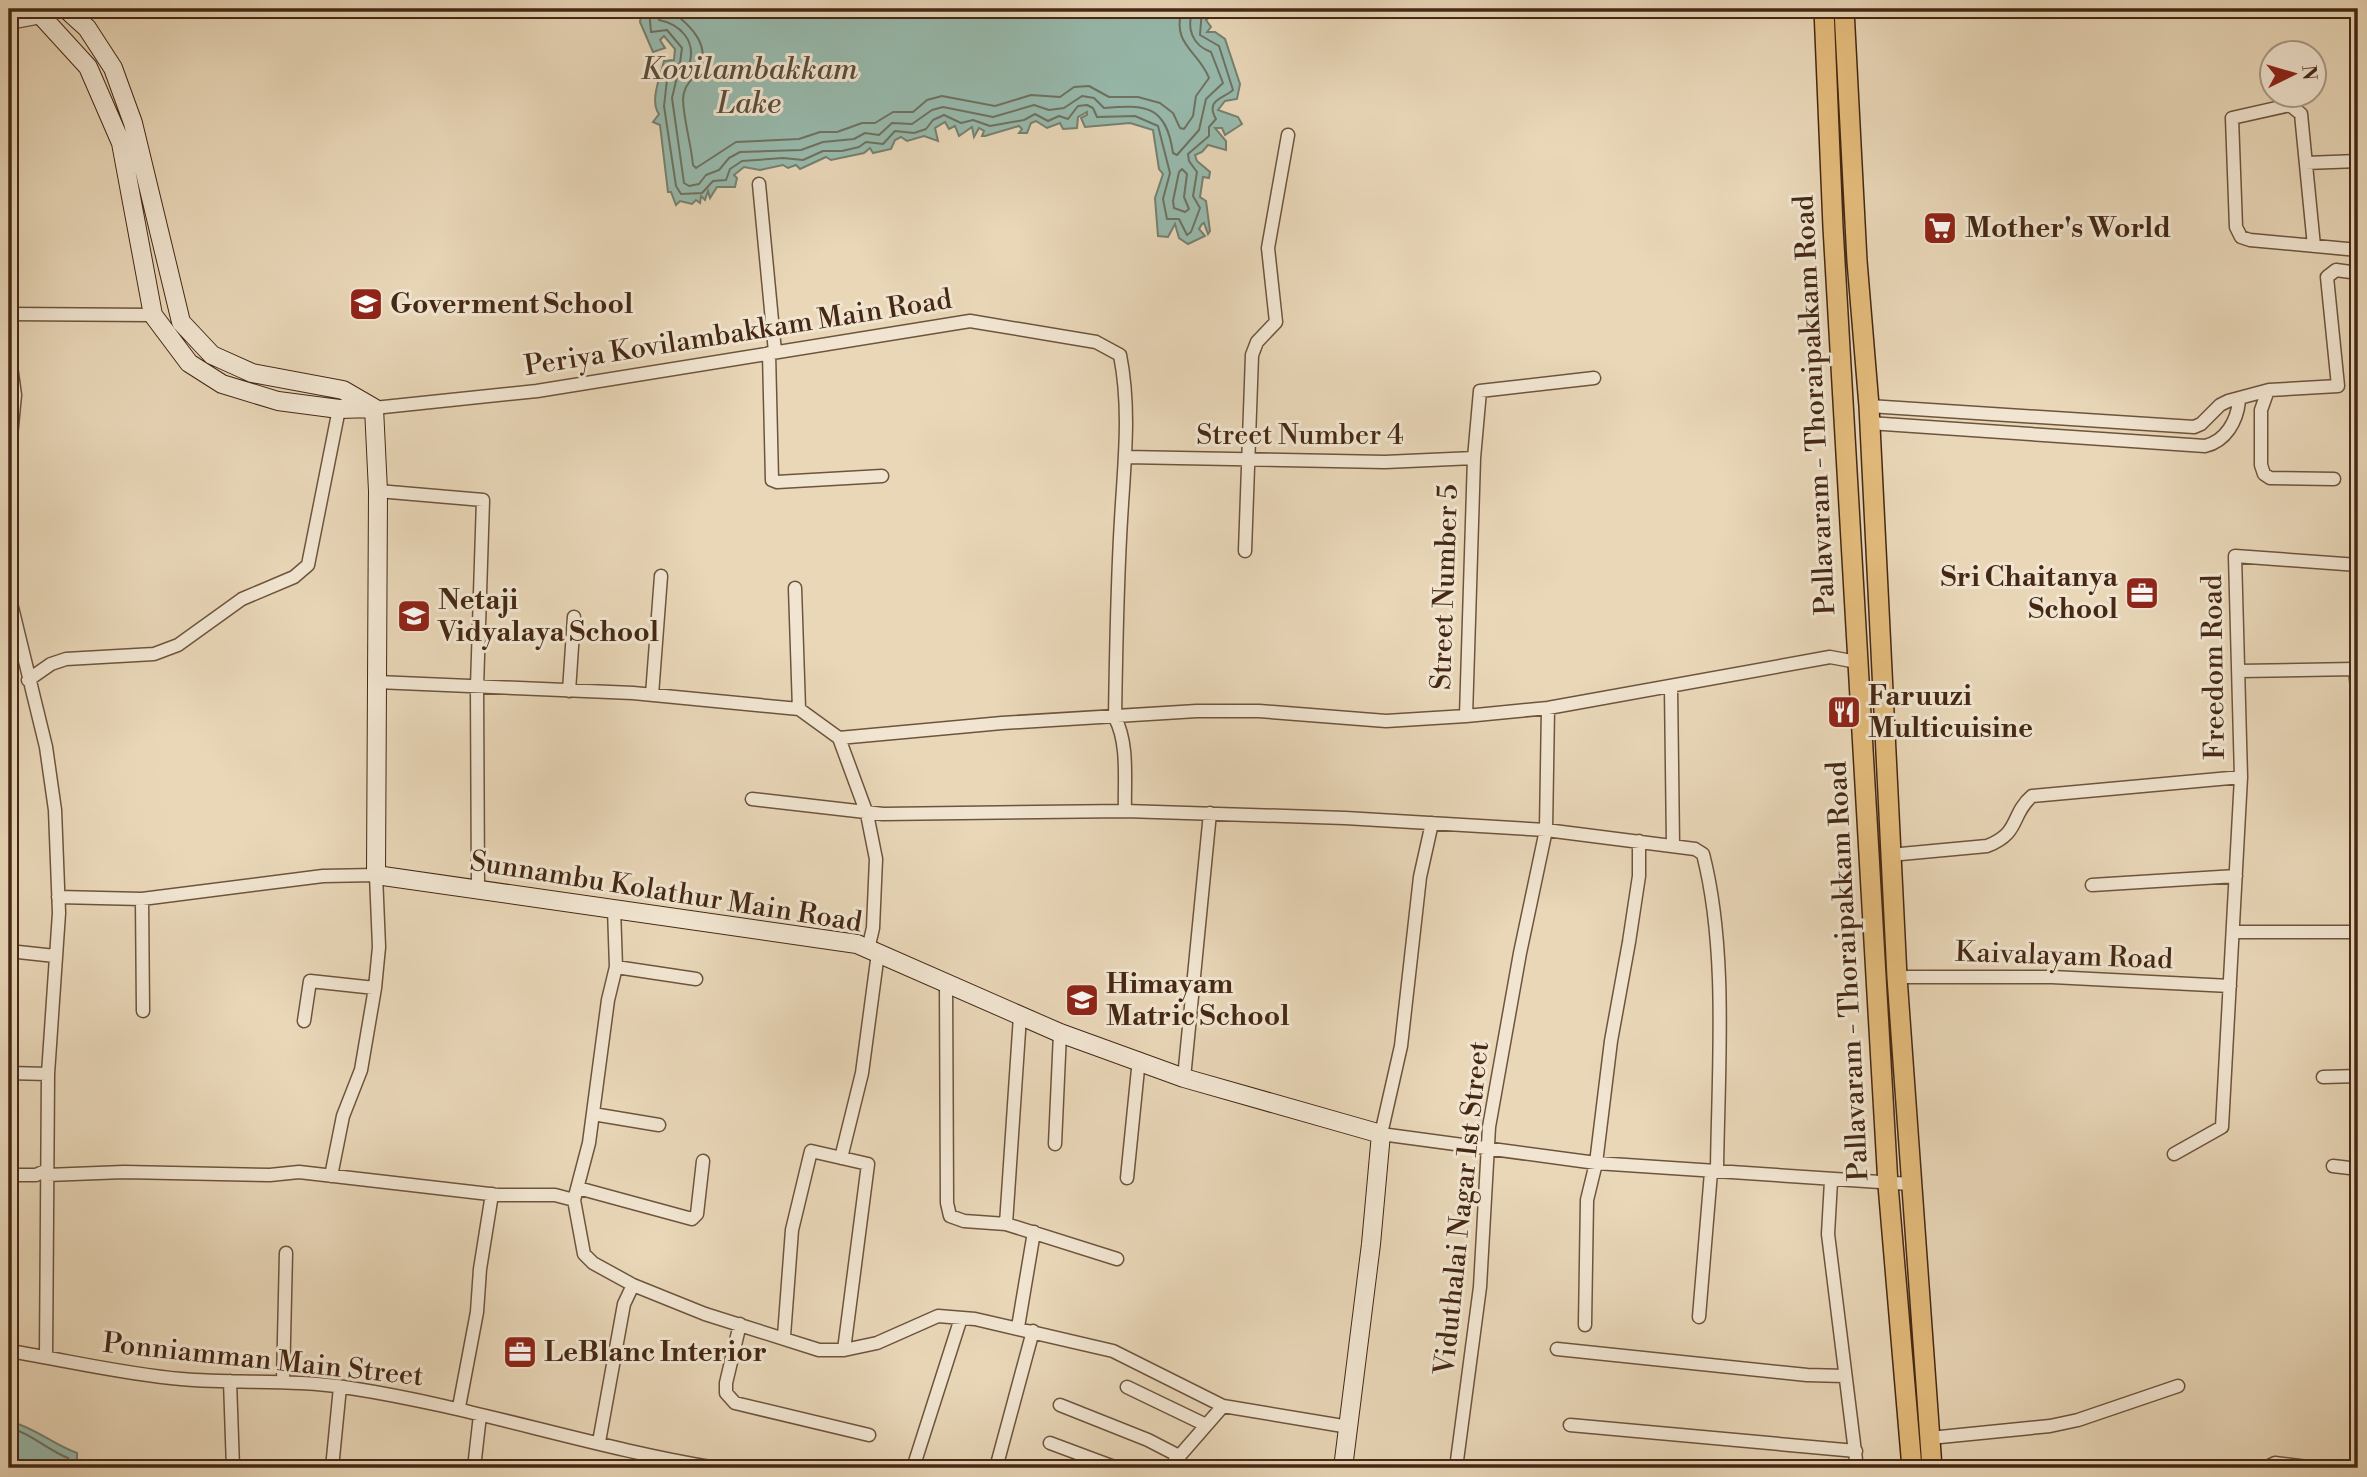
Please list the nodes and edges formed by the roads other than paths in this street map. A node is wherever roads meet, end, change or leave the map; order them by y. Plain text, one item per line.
1 (66, 9) edge
2 (1824, 9) edge
3 (1844, 9) edge
4 (42, 11) edge
5 (9, 23) edge
6 (1288, 135) dead end
7 (2358, 160) edge
8 (2306, 163) junction
9 (759, 184) dead end
10 (2314, 246) junction
11 (2358, 250) edge
12 (2358, 273) edge
13 (9, 314) edge
14 (153, 314) junction
15 (9, 352) edge
16 (772, 353) junction
17 (1594, 378) dead end
18 (2267, 393) junction
19 (2239, 401) junction
20 (374, 408) junction
21 (339, 409) junction
22 (1869, 414) junction
23 (9, 457) edge
24 (1126, 457) junction
25 (1474, 458) junction
26 (1246, 461) junction
27 (882, 476) dead end
28 (2334, 479) dead end
29 (378, 491) junction
30 (1245, 551) dead end
31 (2358, 565) edge
32 (661, 576) dead end
33 (795, 588) dead end
34 (9, 595) edge
35 (574, 617) dead end
36 (1857, 662) junction
37 (2239, 671) junction
38 (28, 680) junction
39 (377, 682) junction
40 (477, 687) junction
41 (1671, 687) junction
42 (569, 691) junction
43 (1859, 691) junction
44 (1881, 691) junction
45 (652, 695) junction
46 (2358, 698) edge
47 (1548, 708) junction
48 (799, 709) junction
49 (1466, 716) junction
50 (1115, 718) junction
51 (839, 738) junction
52 (2241, 777) junction
53 (752, 799) dead end
54 (1125, 811) junction
55 (1210, 813) junction
56 (867, 814) junction
57 (1432, 823) junction
58 (1546, 830) junction
59 (1639, 841) junction
60 (1673, 845) junction
61 (1890, 855) junction
62 (376, 875) junction
63 (2235, 876) junction
64 (2092, 885) dead end
65 (478, 890) junction
66 (58, 897) junction
67 (142, 899) junction
68 (614, 909) junction
69 (2234, 932) junction
70 (2358, 932) edge
71 (9, 951) edge
72 (873, 951) junction
73 (55, 956) junction
74 (616, 967) junction
75 (1897, 977) junction
76 (696, 979) dead end
77 (946, 983) junction
78 (2230, 986) junction
79 (376, 988) junction
80 (143, 1011) dead end
81 (1020, 1016) junction
82 (304, 1021) dead end
83 (1060, 1033) junction
84 (1139, 1059) junction
85 (9, 1073) edge
86 (48, 1074) junction
87 (2358, 1076) edge
88 (1184, 1077) junction
89 (2323, 1077) dead end
90 (593, 1114) junction
91 (659, 1125) dead end
92 (1381, 1134) junction
93 (1055, 1144) dead end
94 (1488, 1146) junction
95 (2174, 1154) dead end
96 (841, 1158) junction
97 (703, 1161) dead end
98 (1596, 1163) junction
99 (2333, 1166) dead end
100 (2358, 1168) edge
101 (1714, 1171) junction
102 (47, 1172) junction
103 (9, 1175) edge
104 (331, 1176) junction
105 (1127, 1178) dead end
106 (1831, 1181) junction
107 (1910, 1184) junction
108 (1888, 1185) junction
109 (492, 1194) junction
110 (576, 1194) junction
111 (1006, 1224) junction
112 (1034, 1233) junction
113 (286, 1253) dead end
114 (1117, 1259) dead end
115 (633, 1284) junction
116 (1699, 1317) dead end
117 (961, 1318) junction
118 (740, 1324) junction
119 (1585, 1325) dead end
120 (1018, 1328) junction
121 (1033, 1331) junction
122 (784, 1336) junction
123 (1557, 1349) dead end
124 (844, 1350) junction
125 (9, 1351) edge
126 (46, 1357) junction
127 (1846, 1376) junction
128 (230, 1381) junction
129 (283, 1382) junction
130 (2178, 1385) dead end
131 (340, 1387) junction
132 (1126, 1387) dead end
133 (1060, 1405) dead end
134 (1223, 1406) junction
135 (459, 1407) junction
136 (480, 1415) junction
137 (1206, 1425) junction
138 (1570, 1425) dead end
139 (1349, 1427) junction
140 (869, 1435) dead end
141 (1930, 1438) junction
142 (599, 1442) junction
143 (1050, 1443) dead end
144 (1856, 1451) junction
145 (1179, 1456) junction
146 (233, 1468) edge
147 (332, 1468) edge
148 (474, 1468) edge
149 (712, 1468) edge
150 (913, 1468) edge
151 (996, 1468) edge
152 (1118, 1468) edge
153 (1169, 1468) edge
154 (1343, 1468) edge
155 (1455, 1468) edge
156 (1857, 1468) edge
157 (1912, 1468) edge
158 (1932, 1468) edge
159 (2265, 1468) edge
160 (2316, 1468) edge

1 - 20 street
2 - 36 main road, Pallavaram - Thoraipakkam Road
3 - 22 main road, Pallavaram - Thoraipakkam Road
4 - 5 street
4 - 14 street
6 - 26 street
7 - 8 street
8 - 10 street
8 - 10 street
9 - 16 street
10 - 11 street
12 - 18 street
13 - 14 street
14 - 21 street
15 - 23 street
16 - 20 street, Periya Kovilambakkam Main Road
16 - 24 street, Periya Kovilambakkam Main Road
16 - 27 street
17 - 25 street, Street Number 5
18 - 19 street
18 - 28 street
19 - 22 street
19 - 22 street
20 - 21 street
20 - 29 street
21 - 38 street
22 - 44 main road, Pallavaram - Thoraipakkam Road
24 - 26 street, Street Number 4
24 - 50 street, Periya Kovilambakkam Main Road
25 - 26 street, Street Number 4
25 - 49 street, Street Number 5
26 - 30 street
29 - 39 street
29 - 40 street
31 - 37 street, Freedom Road
32 - 45 street
33 - 48 street
34 - 38 street
35 - 42 street
36 - 41 street
36 - 43 main road, Pallavaram - Thoraipakkam Road
37 - 46 street
37 - 52 street, Freedom Road
38 - 66 street
39 - 40 street
39 - 62 street
40 - 42 street
40 - 65 street
41 - 47 street
41 - 60 street
42 - 45 street
43 - 44 main road
43 - 108 main road, Pallavaram - Thoraipakkam Road
44 - 61 main road, Pallavaram - Thoraipakkam Road
45 - 48 street
47 - 49 street
47 - 58 street, Viduthalai Nagar 1st Street
48 - 51 street
49 - 50 street
50 - 51 street
50 - 54 street, Periya Kovilambakkam Main Road
51 - 56 street
52 - 61 street
52 - 63 street, Freedom Road
53 - 56 street
54 - 55 street
54 - 56 street
55 - 57 street
55 - 88 street
56 - 72 street
57 - 58 street
57 - 92 street
58 - 59 street
58 - 94 street, Viduthalai Nagar 1st Street
59 - 60 street
59 - 98 street
60 - 101 street
61 - 75 main road, Pallavaram - Thoraipakkam Road
62 - 65 street, Sunnambu Kolathur Main Road
62 - 67 street
62 - 79 street
63 - 64 street
63 - 69 street, Freedom Road
65 - 68 street, Sunnambu Kolathur Main Road
66 - 67 street
66 - 73 street
67 - 80 street
68 - 72 street, Sunnambu Kolathur Main Road
68 - 74 street
69 - 70 street
69 - 78 street, Freedom Road
71 - 73 street
72 - 77 street, Sunnambu Kolathur Main Road
72 - 96 street
73 - 86 street
74 - 76 street
74 - 90 street
75 - 78 street, Kaivalayam Road
75 - 107 main road, Pallavaram - Thoraipakkam Road
77 - 81 street, Sunnambu Kolathur Main Road
77 - 111 street
78 - 95 street, Freedom Road
79 - 82 street
79 - 104 street
81 - 83 street, Sunnambu Kolathur Main Road
81 - 111 street
83 - 84 street, Sunnambu Kolathur Main Road
83 - 93 street
84 - 88 street, Sunnambu Kolathur Main Road
84 - 105 street
85 - 86 street
86 - 102 street
87 - 89 street
88 - 92 street, Sunnambu Kolathur Main Road
90 - 91 street
90 - 110 street
92 - 94 street
92 - 139 street
94 - 98 street
94 - 155 street, Viduthalai Nagar 1st Street
96 - 122 street
96 - 124 street
97 - 110 street
98 - 101 street
98 - 119 street
99 - 100 street
101 - 106 street
101 - 116 street
102 - 103 street
102 - 104 street
102 - 126 street
104 - 109 street
106 - 108 street
106 - 127 street
107 - 108 street
107 - 141 main road, Pallavaram - Thoraipakkam Road
108 - 157 main road, Pallavaram - Thoraipakkam Road
109 - 110 street
109 - 135 street
110 - 115 street
111 - 112 street
112 - 114 street
112 - 120 street
113 - 129 street
115 - 118 street
115 - 142 street
117 - 120 street
117 - 124 street
117 - 150 street
118 - 122 street
118 - 140 street
120 - 121 street
121 - 134 street
121 - 151 street
122 - 124 street
123 - 127 street
125 - 126 street, Ponniamman Main Street
126 - 128 street, Ponniamman Main Street
127 - 144 street
128 - 129 street, Ponniamman Main Street
128 - 146 street
129 - 131 street, Ponniamman Main Street
130 - 141 street
131 - 135 street, Ponniamman Main Street
131 - 147 street
132 - 137 street
133 - 145 street
134 - 137 street
134 - 139 street
135 - 136 street, Ponniamman Main Street
136 - 142 street, Ponniamman Main Street
136 - 148 street
137 - 145 street
138 - 144 street
139 - 154 street
141 - 158 main road, Pallavaram - Thoraipakkam Road
142 - 149 street, Ponniamman Main Street
143 - 152 street
144 - 156 street
145 - 153 street
159 - 160 street

